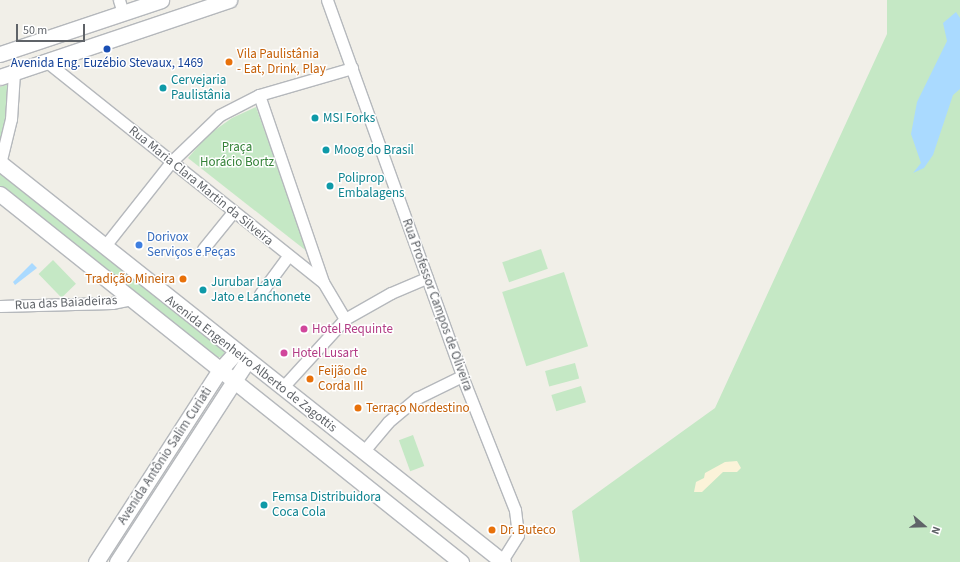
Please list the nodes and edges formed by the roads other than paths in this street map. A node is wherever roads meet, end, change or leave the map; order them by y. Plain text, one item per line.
1 (162, 0) edge
2 (229, 0) edge
3 (327, 0) edge
4 (121, 7) edge
5 (114, 39) junction
6 (0, 54) edge
7 (46, 62) junction
8 (352, 68) junction
9 (7, 75) edge
10 (259, 95) junction
11 (172, 161) junction
12 (0, 164) edge
13 (0, 194) edge
14 (232, 212) junction
15 (104, 247) junction
16 (203, 249) dead end
17 (288, 256) junction
18 (427, 278) junction
19 (323, 282) junction
20 (260, 294) dead end
21 (132, 299) junction
22 (0, 306) edge
23 (345, 319) junction
24 (241, 357) junction
25 (220, 371) junction
26 (462, 376) junction
27 (233, 382) junction
28 (282, 388) junction
29 (198, 404) junction
30 (211, 416) junction
31 (363, 452) junction
32 (122, 522) junction
33 (138, 530) junction
34 (96, 562) edge
35 (117, 562) edge
36 (461, 562) edge
37 (502, 562) edge

1 - 4 main road
2 - 5 main road
3 - 8 street, Rua Professor Campos de Oliveira
4 - 5 main road
4 - 6 main road
5 - 7 main road
7 - 9 main road
7 - 11 street, Rua Maria Clara Martin da Silveira
8 - 10 street
8 - 18 street, Rua Professor Campos de Oliveira
9 - 12 street
10 - 11 street
10 - 19 street
11 - 14 street, Rua Maria Clara Martin da Silveira
11 - 15 street
12 - 15 main road, Avenida Engenheiro Alberto de Zagottis
13 - 21 main road, Avenida Engenheiro Alberto de Zagottis
14 - 16 street
14 - 17 street, Rua Maria Clara Martin da Silveira
15 - 24 main road, Avenida Engenheiro Alberto de Zagottis
17 - 19 street, Rua Maria Clara Martin da Silveira
17 - 20 street
18 - 23 street
18 - 26 street, Rua Professor Campos de Oliveira
19 - 23 street, Rua Maria Clara Martin da Silveira
21 - 22 street, Rua das Baiadeiras
21 - 25 main road, Avenida Engenheiro Alberto de Zagottis
23 - 28 street
24 - 25 main road, Avenida Antônio Salim Curiati
24 - 27 main road, Avenida Antônio Salim Curiati
24 - 28 main road, Avenida Engenheiro Alberto de Zagottis
25 - 27 main road, Avenida Engenheiro Alberto de Zagottis
25 - 29 main road, Avenida Antônio Salim Curiati
26 - 31 street
26 - 37 street, Rua Professor Campos de Oliveira
27 - 30 main road, Avenida Antônio Salim Curiati
27 - 36 main road, Avenida Engenheiro Alberto de Zagottis
28 - 31 main road, Avenida Engenheiro Alberto de Zagottis
29 - 30 main road
29 - 32 main road, Avenida Antônio Salim Curiati
30 - 33 main road, Avenida Antônio Salim Curiati
31 - 37 main road, Avenida Engenheiro Alberto de Zagottis
32 - 33 main road
32 - 34 main road, Avenida Antônio Salim Curiati
33 - 35 main road, Avenida Antônio Salim Curiati

